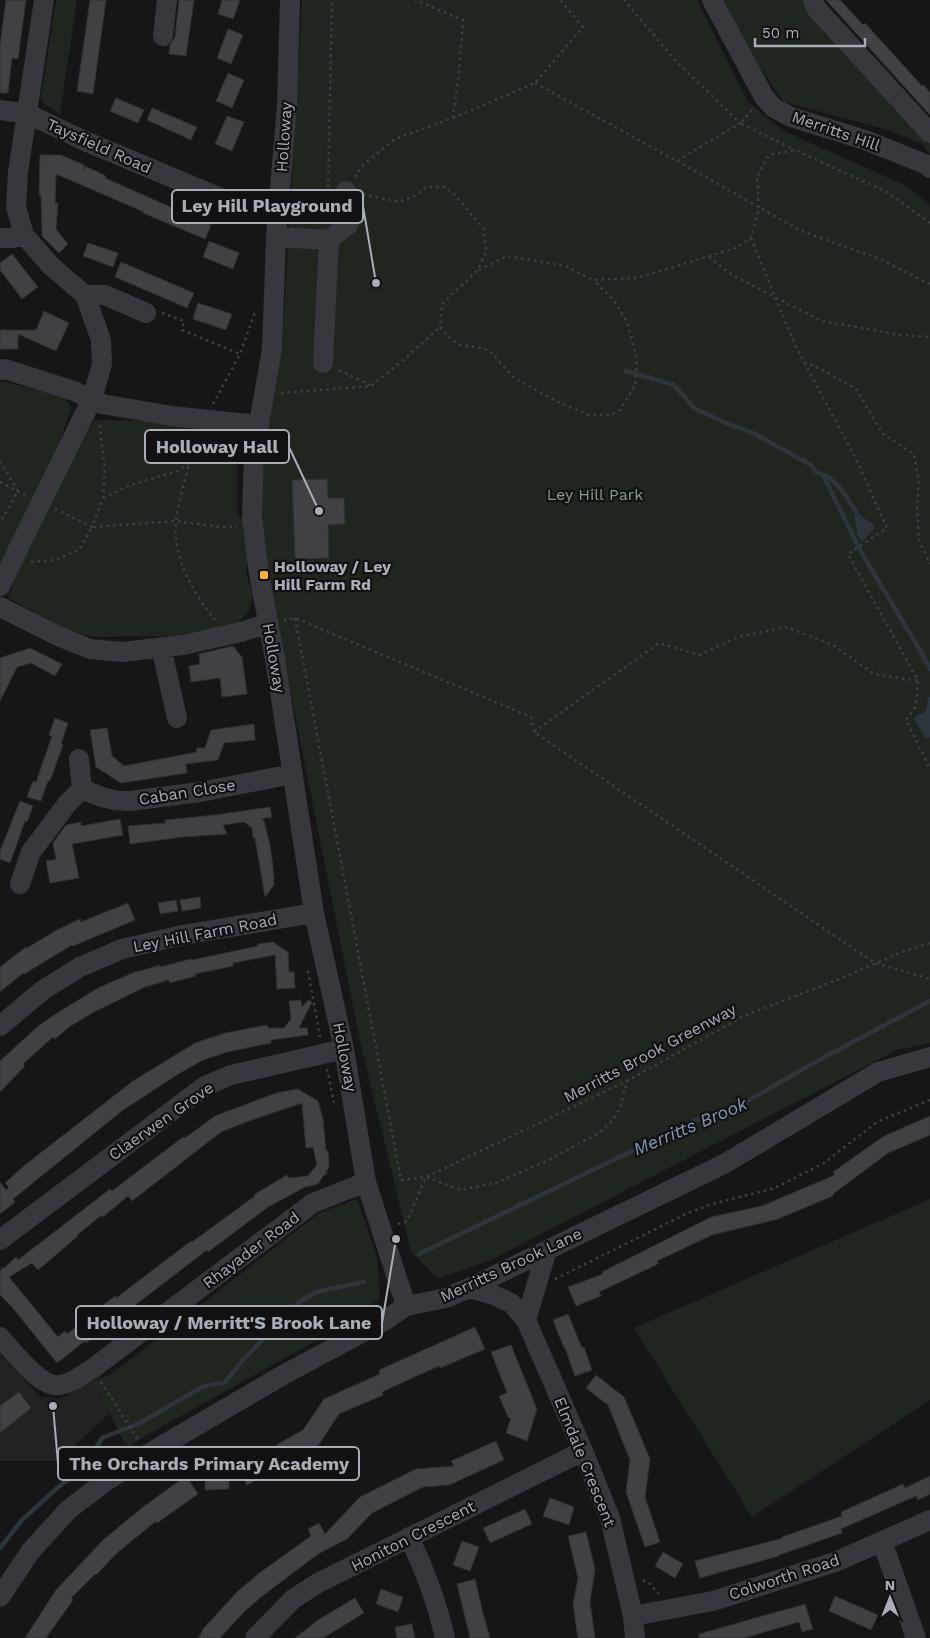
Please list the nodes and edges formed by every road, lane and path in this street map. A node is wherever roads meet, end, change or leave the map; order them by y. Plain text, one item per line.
1 (44, 0) edge
2 (167, 0) edge
3 (290, 0) edge
4 (332, 0) edge
5 (415, 0) edge
6 (560, 0) edge
7 (624, 0) edge
8 (712, 0) edge
9 (813, 0) edge
10 (163, 36) dead end
11 (535, 83) junction
12 (0, 110) edge
13 (752, 110) dead end
14 (28, 114) junction
15 (453, 118) junction
16 (740, 123) junction
17 (930, 133) edge
18 (796, 150) junction
19 (677, 161) junction
20 (930, 168) edge
21 (346, 191) junction
22 (759, 208) junction
23 (279, 212) junction
24 (930, 223) edge
25 (24, 235) junction
26 (276, 237) junction
27 (0, 238) edge
28 (752, 238) junction
29 (330, 240) junction
30 (709, 257) junction
31 (477, 271) junction
32 (593, 280) junction
33 (930, 284) edge
34 (85, 295) junction
35 (775, 297) junction
36 (256, 303) dead end
37 (146, 313) joint
38 (440, 326) junction
39 (930, 337) edge
40 (240, 354) junction
41 (804, 362) junction
42 (324, 363) joint
43 (0, 370) edge
44 (371, 386) junction
45 (264, 395) junction
46 (97, 401) junction
47 (208, 420) junction
48 (259, 425) junction
49 (0, 461) edge
50 (189, 463) junction
51 (0, 482) edge
52 (18, 491) junction
53 (103, 498) junction
54 (66, 514) dead end
55 (176, 520) junction
56 (0, 523) edge
57 (252, 524) junction
58 (92, 527) junction
59 (10, 564) junction
60 (930, 564) edge
61 (0, 586) edge
62 (0, 608) edge
63 (294, 618) junction
64 (268, 622) junction
65 (227, 635) junction
66 (161, 647) junction
67 (918, 681) junction
68 (176, 718) dead end
69 (534, 732) junction
70 (79, 759) dead end
71 (930, 769) edge
72 (293, 774) junction
73 (82, 789) junction
74 (20, 884) dead end
75 (314, 913) junction
76 (930, 943) edge
77 (876, 962) junction
78 (930, 979) edge
79 (0, 1026) edge
80 (344, 1049) junction
81 (930, 1056) edge
82 (627, 1081) junction
83 (930, 1100) edge
84 (426, 1177) junction
85 (366, 1182) junction
86 (383, 1230) junction
87 (0, 1240) edge
88 (547, 1250) junction
89 (469, 1288) junction
90 (534, 1292) junction
91 (406, 1306) junction
92 (526, 1320) junction
93 (0, 1337) edge
94 (92, 1369) junction
95 (137, 1439) dead end
96 (583, 1451) junction
97 (930, 1520) edge
98 (409, 1537) junction
99 (882, 1541) junction
100 (621, 1569) junction
101 (0, 1597) edge
102 (673, 1609) junction
103 (633, 1616) junction
104 (255, 1638) edge
105 (445, 1638) edge
106 (635, 1638) edge
107 (916, 1638) edge

1 - 14 street, Taysfield Road
2 - 10 street
3 - 23 street, Holloway
4 - 21 path
5 - 15 path
6 - 11 path
7 - 16 path
8 - 20 street, Merritts Hill
9 - 17 street
11 - 15 path
11 - 19 path
12 - 14 street
13 - 16 path
14 - 23 street, Taysfield Road
14 - 25 street
15 - 21 path
16 - 18 path
16 - 19 path
18 - 22 path
18 - 24 path
19 - 22 path
21 - 29 street
21 - 31 path
22 - 28 path
22 - 33 path
23 - 26 street, Holloway
25 - 27 street
25 - 34 street
26 - 29 street
26 - 45 street, Holloway
28 - 30 path
28 - 35 path
29 - 42 street
30 - 32 path
30 - 35 path
31 - 32 path
31 - 38 path
32 - 38 path
34 - 37 street
34 - 46 street
35 - 39 path
35 - 41 path
36 - 40 path
37 - 40 path
38 - 44 path
40 - 47 path
41 - 60 path
41 - 67 path
42 - 44 path
43 - 46 street
44 - 45 path
45 - 48 street, Holloway
46 - 47 street
46 - 53 path
46 - 59 street
47 - 48 street
47 - 50 path
48 - 57 street, Holloway
49 - 52 path
50 - 53 path
50 - 55 path
51 - 52 path
52 - 56 path
53 - 58 path
54 - 58 path
55 - 57 path
55 - 58 path
55 - 65 path
57 - 64 street, Holloway
58 - 59 path
59 - 61 street
62 - 66 street
63 - 64 path
63 - 69 path
63 - 84 path
64 - 65 street
64 - 72 street, Holloway
65 - 66 street
66 - 68 street
67 - 69 path
67 - 71 path
69 - 77 path
70 - 73 street
72 - 73 street, Caban Close
72 - 75 street, Holloway
73 - 74 street
75 - 79 street, Ley Hill Farm Road
75 - 80 street, Holloway
76 - 77 path, Merritts Brook Greenway
77 - 78 path
77 - 82 path, Merritts Brook Greenway
80 - 85 street, Holloway
80 - 87 street, Claerwen Grove
81 - 88 street, Merritts Brook Lane
82 - 84 path, Merritts Brook Greenway
82 - 84 path
83 - 90 path
84 - 86 path
85 - 86 street, Holloway
85 - 94 street, Rhayader Road
86 - 91 street, Holloway
88 - 89 street, Merritts Brook Lane
88 - 90 street
89 - 91 street, Merritts Brook Lane
89 - 92 street, Elmdale Crescent
90 - 92 street
91 - 101 street, Merritts Brook Lane
92 - 96 street, Elmdale Crescent
93 - 94 street, Rhayader Road
94 - 95 path
96 - 98 street, Honiton Crescent
96 - 100 street, Elmdale Crescent
97 - 99 street, Colworth Road
98 - 104 street, Honiton Crescent
98 - 105 street
99 - 102 street, Colworth Road
99 - 107 street
100 - 102 path
100 - 103 street, Elmdale Crescent
102 - 103 street, Colworth Road
103 - 106 street, Elmdale Crescent

